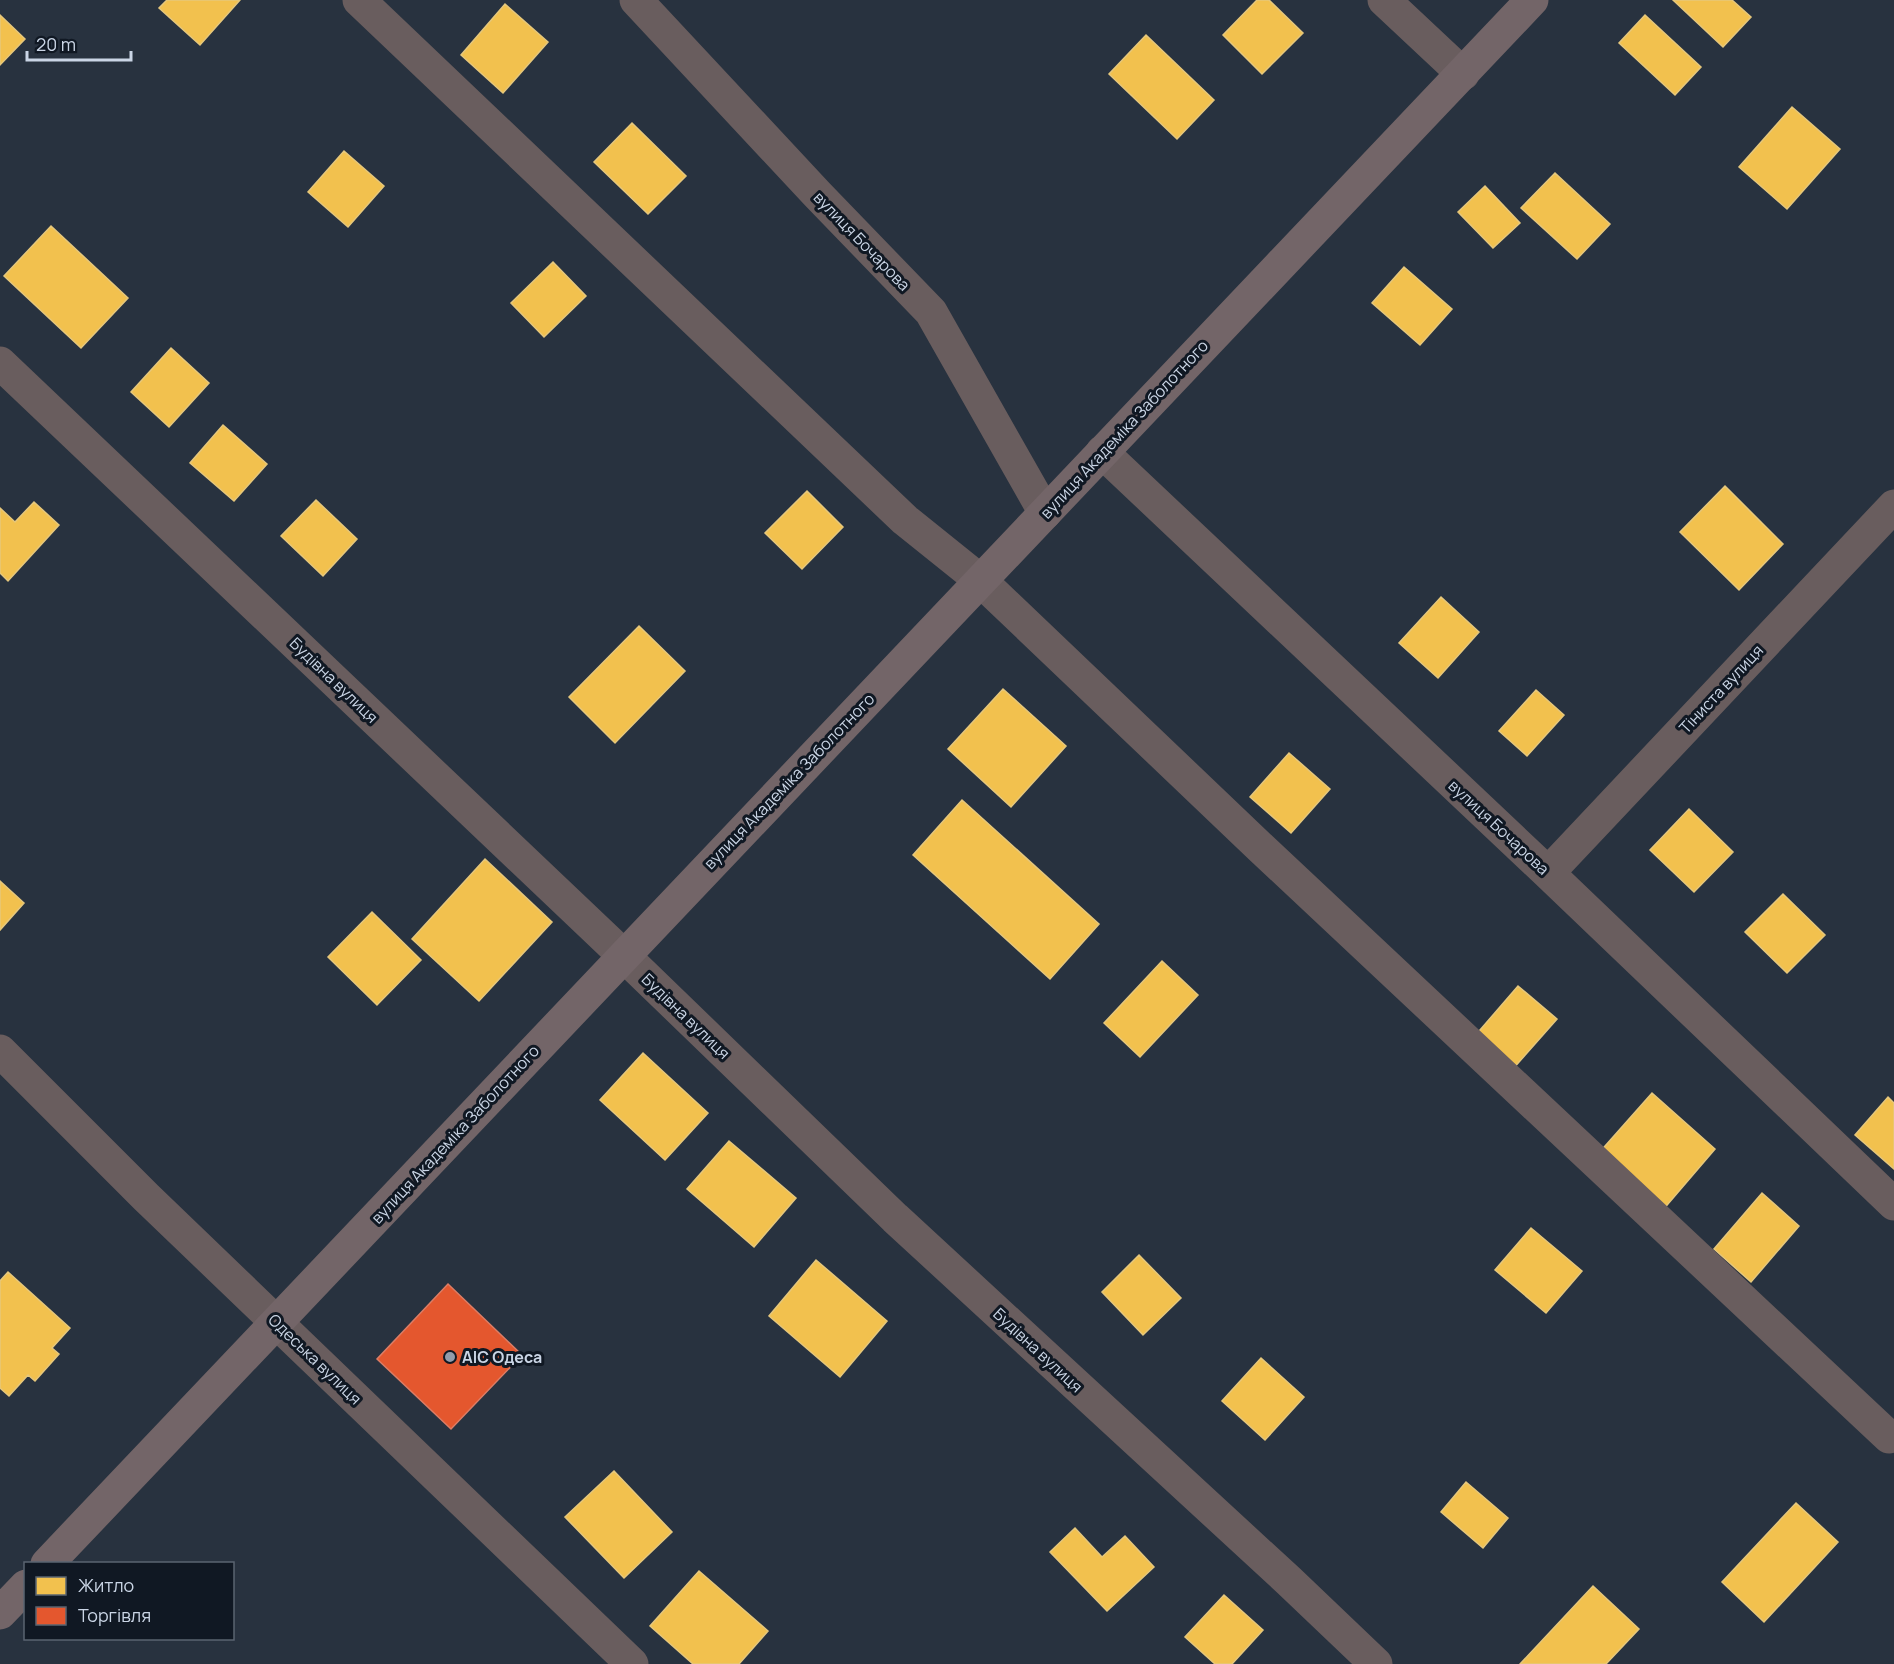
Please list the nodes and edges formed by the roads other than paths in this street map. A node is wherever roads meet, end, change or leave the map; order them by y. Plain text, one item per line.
1 (359, 0) edge
2 (636, 0) edge
3 (1384, 0) edge
4 (1532, 0) edge
5 (1463, 74) junction
6 (0, 363) edge
7 (1102, 452) junction
8 (1894, 506) edge
9 (1045, 513) junction
10 (981, 581) junction
11 (1548, 873) junction
12 (623, 955) junction
13 (0, 1051) edge
14 (1894, 1203) edge
15 (277, 1322) junction
16 (1889, 1437) dead end
17 (48, 1562) edge
18 (24, 1588) edge
19 (0, 1613) edge
20 (632, 1664) edge
21 (1376, 1664) edge

1 - 10 street
2 - 9 street, вулиця Бочарова
3 - 5 street
4 - 5 main road, вулиця Академіка Заболотного
5 - 7 main road, вулиця Академіка Заболотного
6 - 12 street, Будівна вулиця
7 - 9 main road, вулиця Академіка Заболотного
7 - 11 street, вулиця Бочарова
8 - 11 street, Тіниста вулиця
9 - 10 main road, вулиця Академіка Заболотного
10 - 12 main road, вулиця Академіка Заболотного
10 - 16 street
11 - 14 street, вулиця Бочарова
12 - 15 main road, вулиця Академіка Заболотного
12 - 21 street, Будівна вулиця
13 - 15 street, Одеська вулиця
15 - 17 main road, вулиця Академіка Заболотного
15 - 20 street, Одеська вулиця
18 - 19 main road

